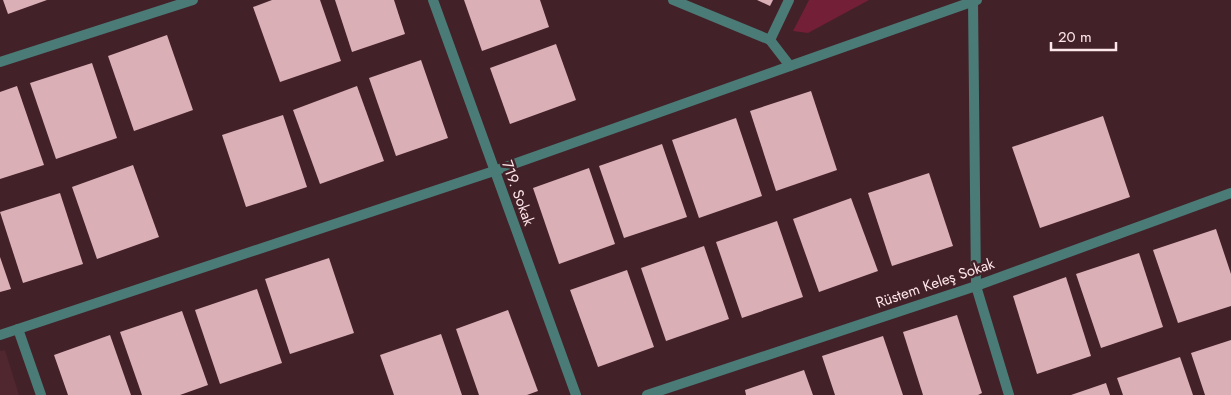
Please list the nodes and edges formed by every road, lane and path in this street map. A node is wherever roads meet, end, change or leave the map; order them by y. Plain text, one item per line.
1 (192, 0) edge
2 (432, 0) edge
3 (673, 0) edge
4 (790, 0) edge
5 (974, 0) edge
6 (770, 40) junction
7 (0, 62) edge
8 (790, 66) junction
9 (494, 171) junction
10 (1231, 193) edge
11 (976, 286) junction
12 (18, 329) junction
13 (0, 335) edge
14 (42, 395) edge
15 (576, 395) edge
16 (647, 395) edge
17 (1008, 395) edge

1 - 7 street
2 - 9 street, 719. Sokak
3 - 6 street
4 - 6 street
5 - 8 street
5 - 11 street
6 - 8 street
8 - 9 street
9 - 12 street
9 - 15 street, 719. Sokak
10 - 11 street, Rüstem Keleş Sokak
11 - 16 street, Rüstem Keleş Sokak
11 - 17 street
12 - 13 street
12 - 14 street

